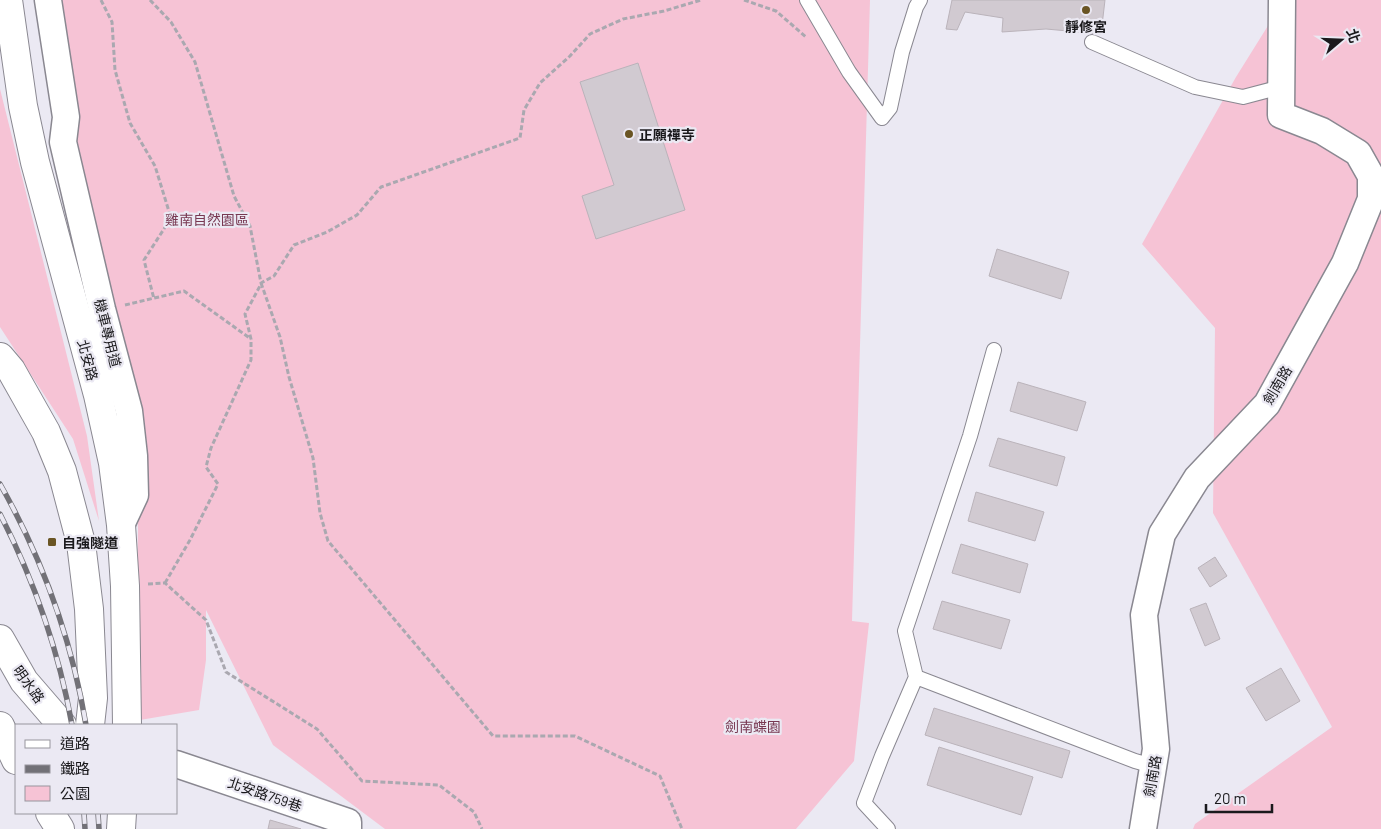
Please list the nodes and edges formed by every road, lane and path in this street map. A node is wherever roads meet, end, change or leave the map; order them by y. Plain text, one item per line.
1 (8, 0) edge
2 (33, 0) edge
3 (48, 0) edge
4 (101, 0) edge
5 (150, 0) edge
6 (701, 0) edge
7 (744, 0) edge
8 (807, 0) edge
9 (920, 0) edge
10 (1282, 0) edge
11 (1092, 42) dead end
12 (813, 43) dead end
13 (1280, 87) junction
14 (63, 142) junction
15 (261, 284) junction
16 (154, 299) junction
17 (102, 309) junction
18 (251, 339) junction
19 (994, 350) dead end
20 (0, 357) edge
21 (122, 525) junction
22 (165, 583) junction
23 (125, 586) junction
24 (0, 639) edge
25 (916, 677) junction
26 (61, 724) edge
27 (90, 724) edge
28 (127, 724) edge
29 (0, 726) edge
30 (15, 758) edge
31 (178, 765) edge
32 (1153, 766) junction
33 (51, 814) edge
34 (72, 814) edge
35 (122, 814) edge
36 (60, 829) edge
37 (68, 829) edge
38 (121, 829) edge
39 (348, 829) edge
40 (482, 829) edge
41 (682, 829) edge
42 (888, 829) edge
43 (1143, 829) edge

1 - 21 main road, 北安路
2 - 14 street, 機車專用道
3 - 14 street, 機車專用道
4 - 16 path
5 - 15 path
6 - 15 path
7 - 12 path
8 - 9 lane
10 - 13 street, 劍南路
11 - 13 lane
13 - 32 street, 劍南路
14 - 17 street, 機車專用道
15 - 18 path
15 - 41 path
16 - 17 path
16 - 18 path
17 - 21 street, 機車專用道
18 - 22 path
19 - 25 lane
20 - 27 main road
21 - 23 main road, 北安路
22 - 23 path
22 - 40 path
23 - 28 main road, 北安路
24 - 26 main road, 明水路
25 - 32 lane
25 - 42 lane
29 - 30 main road
31 - 39 street, 北安路759巷
32 - 43 street, 劍南路
33 - 36 main road
34 - 37 main road
35 - 38 main road

